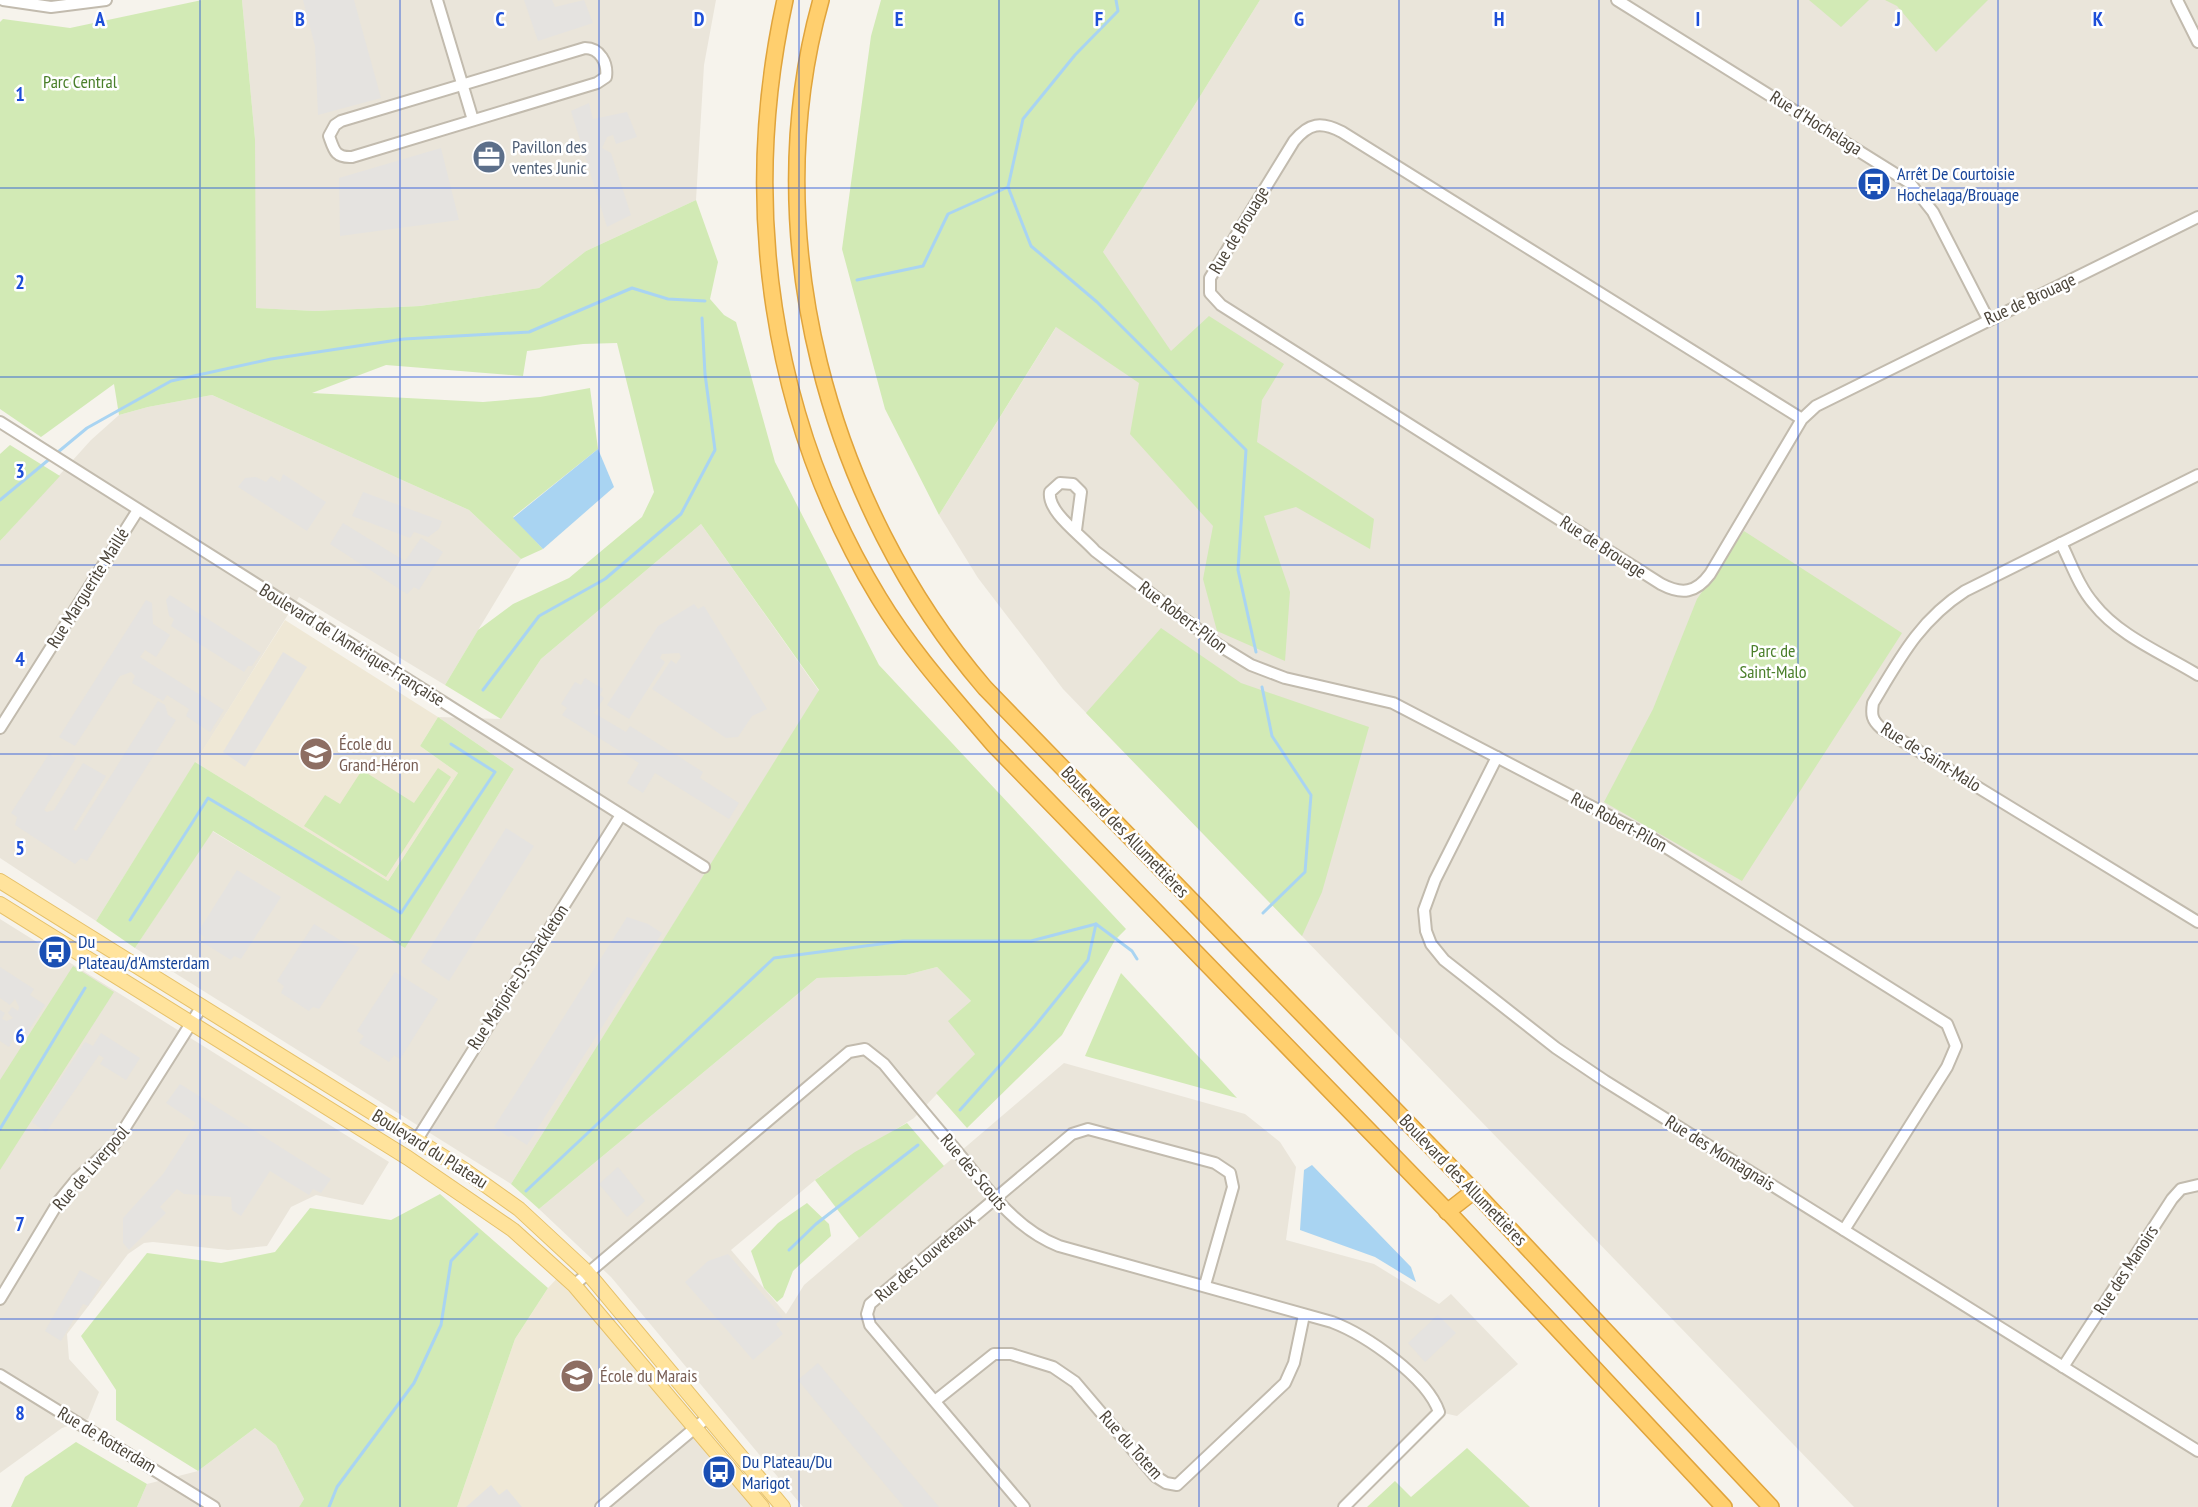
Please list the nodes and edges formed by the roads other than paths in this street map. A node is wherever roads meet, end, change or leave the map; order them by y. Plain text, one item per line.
1 (3, 0) edge
2 (106, 0) edge
3 (436, 0) edge
4 (785, 0) edge
5 (821, 0) edge
6 (1617, 0) edge
7 (2176, 0) edge
8 (2198, 42) edge
9 (463, 84) junction
10 (473, 120) junction
11 (2198, 218) edge
12 (1988, 319) junction
13 (1802, 419) junction
14 (0, 422) edge
15 (2198, 475) edge
16 (138, 510) junction
17 (1076, 530) dead end
18 (2061, 543) junction
19 (2198, 675) edge
20 (0, 728) edge
21 (1497, 757) junction
22 (621, 815) junction
23 (704, 867) dead end
24 (0, 881) edge
25 (0, 904) edge
26 (2198, 922) edge
27 (202, 1006) junction
28 (191, 1024) junction
29 (416, 1141) junction
30 (2198, 1185) edge
31 (1474, 1191) junction
32 (995, 1198) junction
33 (1448, 1212) junction
34 (1844, 1230) junction
35 (587, 1272) junction
36 (574, 1285) junction
37 (1205, 1286) junction
38 (0, 1299) edge
39 (1304, 1315) junction
40 (2063, 1367) junction
41 (0, 1375) edge
42 (935, 1401) junction
43 (708, 1418) junction
44 (695, 1428) junction
45 (2198, 1451) edge
46 (214, 1507) edge
47 (601, 1507) edge
48 (762, 1507) edge
49 (783, 1507) edge
50 (1024, 1507) edge
51 (1344, 1507) edge
52 (1724, 1507) edge
53 (1771, 1507) edge

1 - 2 street
3 - 9 street
4 - 33 highway, Boulevard des Allumettières
5 - 31 highway, Boulevard des Allumettières
6 - 12 street, Rue d'Hochelaga
7 - 8 street
9 - 10 street
9 - 10 street
9 - 10 street
11 - 12 street, Rue de Brouage
12 - 13 street, Rue de Brouage
13 - 13 street, Rue de Brouage
14 - 16 street, Boulevard de l'Amérique-Française
15 - 18 street, Rue de Saint-Malo
16 - 20 street, Rue Marguerite Maillé
16 - 22 street, Boulevard de l'Amérique-Française
17 - 21 street, Rue Robert-Pilon
18 - 19 street
18 - 26 street, Rue de Saint-Malo
21 - 34 street, Rue des Montagnais
21 - 34 street, Rue Robert-Pilon
22 - 23 street, Boulevard de l'Amérique-Française
22 - 29 street, Rue Marjorie-D.-Shackleton
24 - 27 main road, Boulevard du Plateau
25 - 28 main road, Boulevard du Plateau
27 - 28 street, Rue de Liverpool
27 - 29 main road, Boulevard du Plateau
28 - 36 main road, Boulevard du Plateau
28 - 38 street, Rue de Liverpool
29 - 35 main road, Boulevard du Plateau
30 - 40 street, Rue des Manoirs
31 - 33 highway
31 - 53 highway, Boulevard des Allumettières
32 - 35 street, Rue des Scouts
32 - 37 street, Rue des Scouts
32 - 37 street, Rue des Louveteaux
32 - 42 street, Rue des Louveteaux
33 - 52 highway, Boulevard des Allumettières
34 - 40 street, Rue des Montagnais
35 - 36 street, Rue des Scouts
35 - 43 main road, Boulevard du Plateau
36 - 44 main road, Boulevard du Plateau
37 - 39 street, Rue des Scouts
39 - 42 street, Rue du Totem
39 - 51 street, Rue des Scouts
40 - 45 street, Rue des Montagnais
41 - 46 street, Rue de Rotterdam
42 - 50 street, Rue des Louveteaux
43 - 44 street
43 - 49 main road, Boulevard du Plateau
44 - 47 street
44 - 48 main road, Boulevard du Plateau

